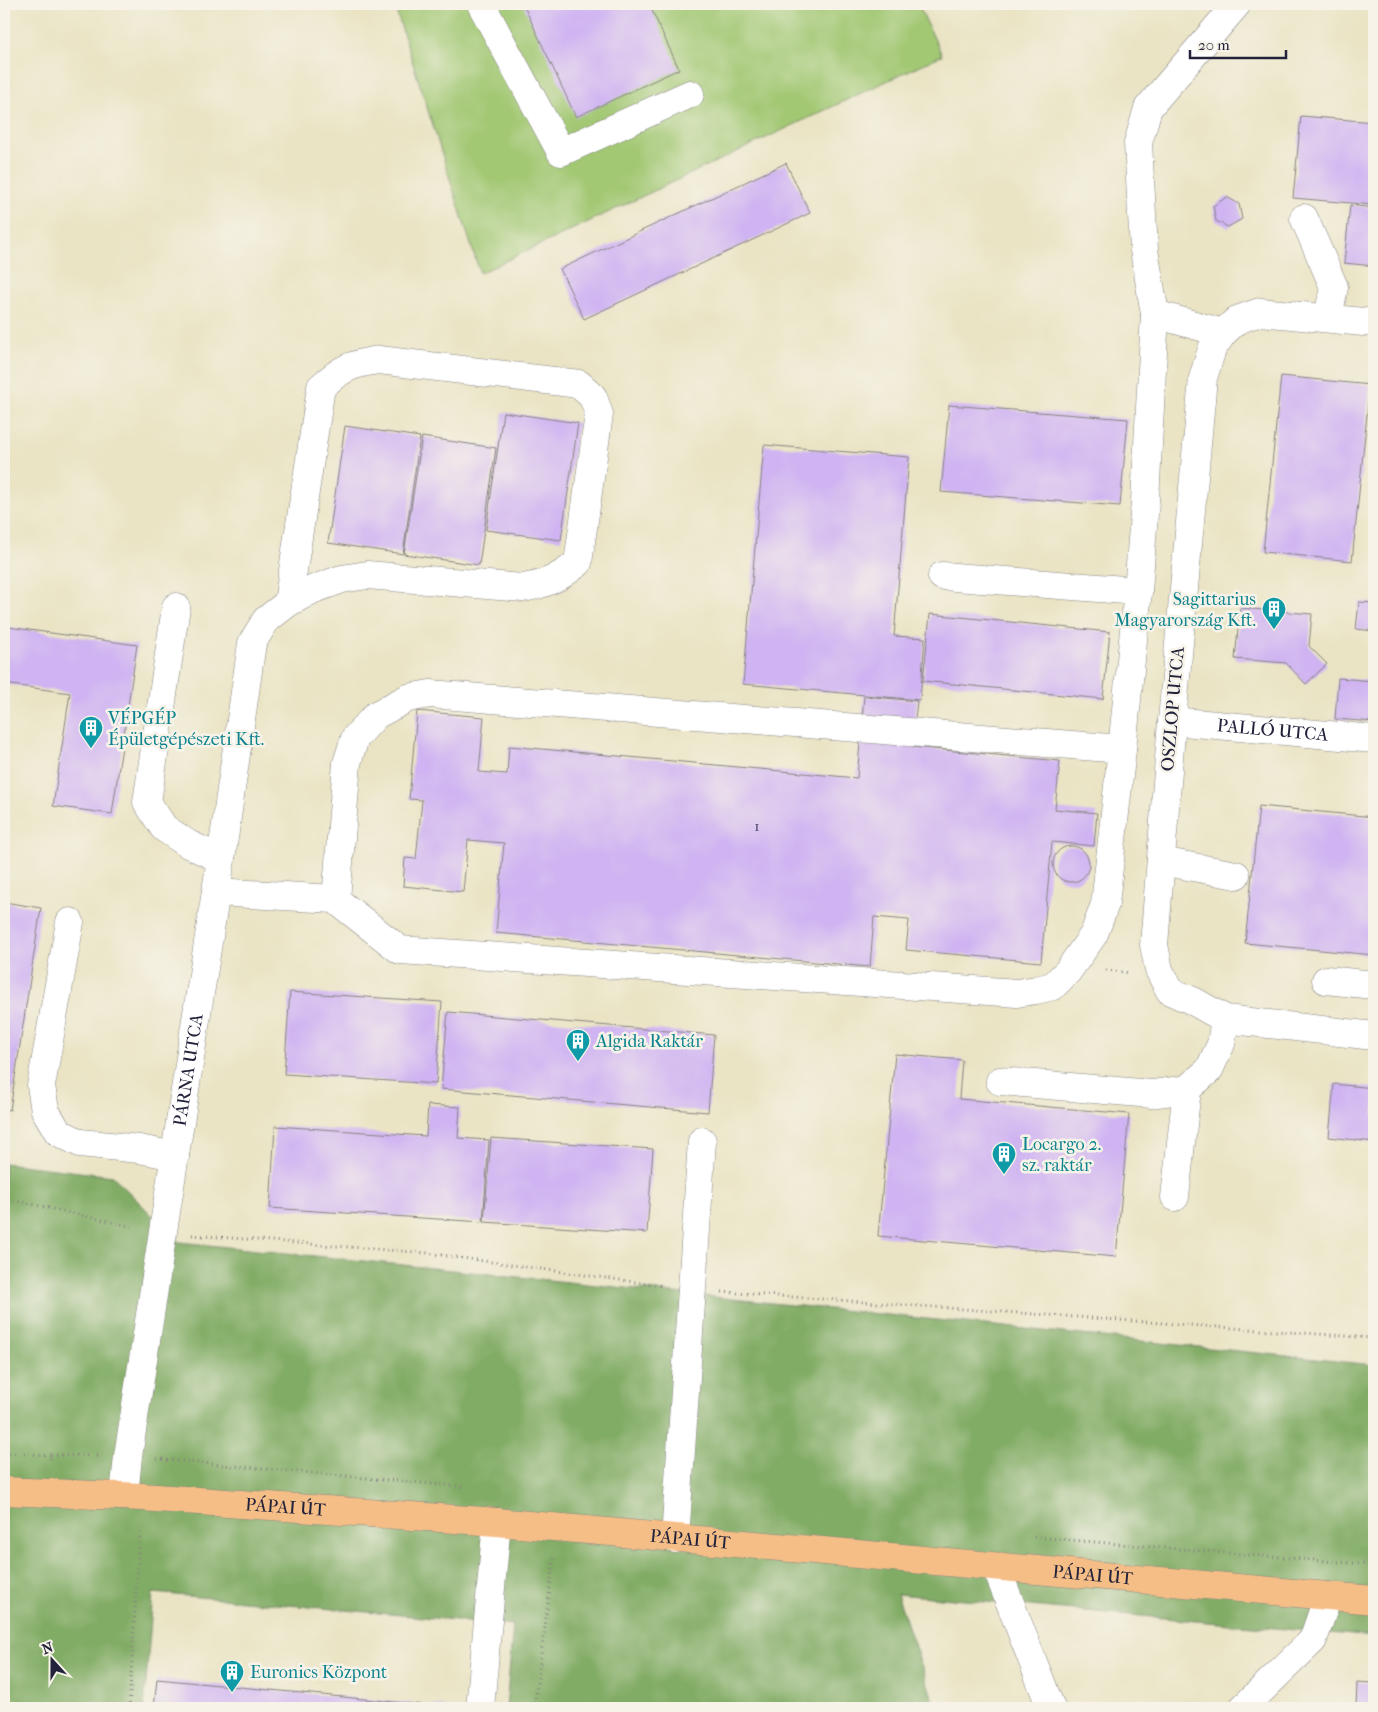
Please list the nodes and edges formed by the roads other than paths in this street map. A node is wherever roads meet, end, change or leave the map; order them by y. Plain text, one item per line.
1 (481, 4) edge
2 (1237, 4) edge
3 (690, 94) dead end
4 (1304, 218) dead end
5 (1155, 314) junction
6 (1328, 318) junction
7 (1374, 323) edge
8 (1223, 333) junction
9 (942, 576) dead end
10 (1138, 591) junction
11 (288, 603) junction
12 (176, 607) dead end
13 (1172, 721) junction
14 (1374, 739) edge
15 (1122, 749) junction
16 (221, 859) junction
17 (1161, 861) junction
18 (1236, 875) dead end
19 (216, 892) junction
20 (336, 900) junction
21 (70, 922) dead end
22 (1326, 980) dead end
23 (1374, 985) edge
24 (1224, 1019) junction
25 (1374, 1036) edge
26 (1000, 1081) dead end
27 (1187, 1089) junction
28 (702, 1141) dead end
29 (175, 1156) junction
30 (1176, 1198) dead end
31 (4, 1491) edge
32 (133, 1497) junction
33 (497, 1522) junction
34 (675, 1539) junction
35 (996, 1567) junction
36 (1328, 1596) junction
37 (1374, 1600) edge
38 (480, 1708) edge
39 (1051, 1708) edge
40 (1243, 1708) edge

1 - 3 street
2 - 5 street
4 - 6 street
5 - 8 street
5 - 10 street
6 - 7 street
6 - 8 street
8 - 13 street, OSZLOP UTCA
9 - 10 street
10 - 15 street
11 - 11 street
11 - 16 street, PÁRNA UTCA
12 - 16 street
13 - 14 street, PALLÓ UTCA
13 - 17 street, OSZLOP UTCA
15 - 20 street
15 - 20 street
16 - 19 street, PÁRNA UTCA
17 - 18 street
17 - 24 street, OSZLOP UTCA
19 - 20 street
19 - 29 street, PÁRNA UTCA
21 - 29 street
22 - 23 street
24 - 25 street
24 - 27 street
26 - 27 street
27 - 30 street
28 - 34 street
29 - 32 street, PÁRNA UTCA
31 - 32 main road, PÁPAI ÚT
32 - 33 main road, PÁPAI ÚT
33 - 34 main road, PÁPAI ÚT
33 - 38 street
34 - 35 main road, PÁPAI ÚT
35 - 36 main road, PÁPAI ÚT
35 - 39 street
36 - 37 main road, PÁPAI ÚT
36 - 40 street

